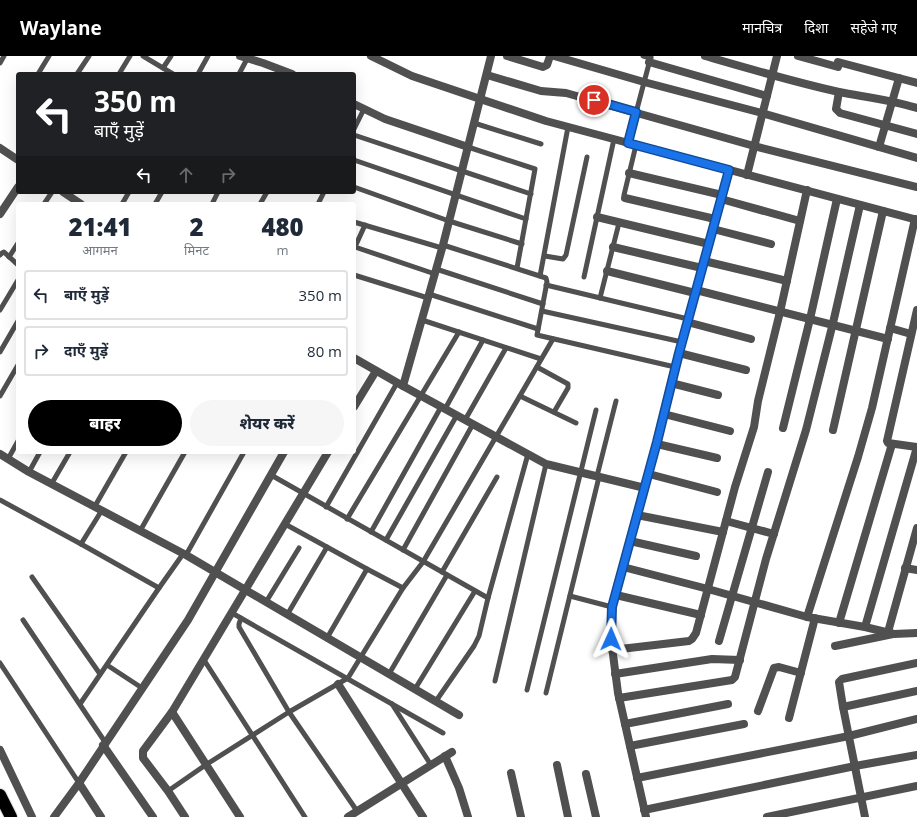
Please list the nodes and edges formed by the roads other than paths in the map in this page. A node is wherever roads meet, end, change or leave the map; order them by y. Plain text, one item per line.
1 (4, 56) edge
2 (49, 56) edge
3 (88, 56) edge
4 (130, 56) edge
5 (143, 56) edge
6 (171, 56) edge
7 (208, 56) edge
8 (371, 56) edge
9 (492, 56) edge
10 (507, 56) edge
11 (550, 56) edge
12 (554, 56) edge
13 (643, 56) edge
14 (705, 56) edge
15 (777, 56) edge
16 (798, 56) edge
17 (244, 58) edge
18 (264, 59) edge
19 (650, 59) edge
20 (0, 63) edge
21 (163, 68) junction
22 (39, 72) edge
23 (79, 72) edge
24 (120, 72) edge
25 (170, 72) edge
26 (199, 72) edge
27 (240, 72) edge
28 (285, 72) edge
29 (487, 75) junction
30 (772, 75) junction
31 (899, 78) junction
32 (644, 82) junction
33 (917, 83) edge
34 (839, 92) junction
35 (767, 96) junction
36 (481, 98) junction
37 (892, 101) junction
38 (356, 105) edge
39 (917, 108) edge
40 (364, 109) junction
41 (636, 112) junction
42 (762, 113) junction
43 (474, 123) junction
44 (356, 125) edge
45 (885, 125) junction
46 (568, 127) junction
47 (917, 134) edge
48 (356, 136) edge
49 (614, 139) junction
50 (541, 144) dead end
51 (632, 144) junction
52 (754, 146) junction
53 (468, 147) junction
54 (879, 147) junction
55 (1, 150) edge
56 (587, 157) dead end
57 (917, 158) edge
58 (16, 159) edge
59 (356, 161) edge
60 (729, 170) junction
61 (462, 172) junction
62 (629, 173) junction
63 (747, 174) junction
64 (917, 187) edge
65 (356, 188) edge
66 (16, 190) edge
67 (807, 190) junction
68 (65, 194) edge
69 (531, 194) junction
70 (456, 195) junction
71 (721, 197) junction
72 (625, 198) joint
73 (837, 199) junction
74 (78, 202) edge
75 (860, 205) junction
76 (883, 211) junction
77 (0, 214) edge
78 (597, 217) junction
79 (526, 219) junction
80 (715, 219) junction
81 (916, 220) edge
82 (449, 221) junction
83 (800, 221) junction
84 (356, 223) edge
85 (619, 223) junction
86 (365, 225) junction
87 (713, 229) junction
88 (522, 244) junction
89 (709, 244) junction
90 (771, 244) dead end
91 (356, 245) edge
92 (16, 246) edge
93 (443, 246) junction
94 (613, 247) junction
95 (356, 250) edge
96 (0, 255) edge
97 (545, 256) junction
98 (9, 257) junction
99 (16, 263) edge
100 (703, 264) junction
101 (517, 268) junction
102 (436, 271) junction
103 (607, 271) junction
104 (356, 276) edge
105 (540, 276) junction
106 (584, 277) dead end
107 (787, 281) junction
108 (16, 283) edge
109 (546, 285) junction
110 (696, 292) junction
111 (429, 296) junction
112 (600, 298) junction
113 (543, 304) junction
114 (0, 310) edge
115 (917, 310) edge
116 (542, 311) junction
117 (780, 312) junction
118 (422, 320) junction
119 (688, 320) junction
120 (810, 320) junction
121 (16, 324) edge
122 (832, 325) junction
123 (890, 328) junction
124 (538, 329) junction
125 (856, 331) junction
126 (459, 332) junction
127 (911, 334) junction
128 (553, 339) junction
129 (752, 339) dead end
130 (483, 340) junction
131 (888, 340) junction
132 (682, 342) junction
133 (506, 348) junction
134 (0, 352) edge
135 (679, 353) junction
136 (356, 359) edge
137 (541, 359) junction
138 (537, 367) junction
139 (675, 367) junction
140 (16, 369) edge
141 (746, 370) dead end
142 (376, 371) junction
143 (671, 383) junction
144 (400, 385) junction
145 (718, 395) dead end
146 (0, 396) edge
147 (421, 396) junction
148 (520, 396) junction
149 (616, 401) dead end
150 (356, 404) edge
151 (443, 408) junction
152 (596, 410) dead end
153 (554, 412) junction
154 (664, 414) junction
155 (457, 415) junction
156 (465, 420) junction
157 (576, 423) dead end
158 (473, 424) junction
159 (783, 428) dead end
160 (833, 430) dead end
161 (730, 431) dead end
162 (496, 437) junction
163 (16, 444) edge
164 (657, 444) junction
165 (892, 444) junction
166 (917, 447) edge
167 (0, 454) edge
168 (39, 454) edge
169 (69, 454) edge
170 (125, 454) edge
171 (184, 454) edge
172 (243, 454) edge
173 (283, 454) edge
174 (327, 454) edge
175 (528, 454) junction
176 (8, 458) junction
177 (717, 458) dead end
178 (546, 464) junction
179 (29, 472) junction
180 (581, 472) junction
181 (768, 472) dead end
182 (648, 474) junction
183 (271, 475) junction
184 (598, 476) junction
185 (497, 477) dead end
186 (52, 483) junction
187 (645, 488) junction
188 (717, 492) dead end
189 (303, 494) junction
190 (0, 500) edge
191 (326, 507) junction
192 (98, 508) junction
193 (637, 515) junction
194 (347, 519) junction
195 (726, 521) junction
196 (285, 524) junction
197 (752, 528) junction
198 (917, 528) edge
199 (140, 531) junction
200 (372, 532) junction
201 (723, 532) junction
202 (774, 534) junction
203 (386, 540) junction
204 (630, 541) junction
205 (82, 544) junction
206 (327, 547) junction
207 (299, 548) dead end
208 (403, 550) junction
209 (184, 555) junction
210 (696, 556) dead end
211 (423, 562) junction
212 (623, 567) junction
213 (905, 568) junction
214 (367, 570) junction
215 (917, 570) edge
216 (215, 573) junction
217 (445, 574) junction
218 (32, 577) dead end
219 (159, 588) junction
220 (403, 588) junction
221 (708, 589) junction
222 (245, 590) junction
223 (475, 591) junction
224 (616, 595) junction
225 (732, 595) junction
226 (570, 596) junction
227 (488, 598) junction
228 (266, 602) junction
229 (755, 602) junction
230 (612, 607) junction
231 (232, 613) junction
232 (287, 615) junction
233 (701, 615) junction
234 (241, 618) junction
235 (811, 618) junction
236 (23, 620) dead end
237 (839, 622) junction
238 (865, 627) junction
239 (891, 633) junction
240 (917, 633) edge
241 (327, 638) junction
242 (719, 641) dead end
243 (835, 646) dead end
244 (612, 650) junction
245 (361, 658) junction
246 (204, 660) junction
247 (740, 660) junction
248 (0, 663) edge
249 (917, 663) edge
250 (107, 665) junction
251 (800, 673) junction
252 (100, 674) junction
253 (388, 674) junction
254 (616, 674) junction
255 (348, 678) junction
256 (495, 681) dead end
257 (338, 684) junction
258 (142, 688) junction
259 (415, 689) junction
260 (527, 690) dead end
261 (917, 691) edge
262 (546, 693) dead end
263 (619, 698) junction
264 (436, 701) junction
265 (391, 703) junction
266 (80, 704) junction
267 (728, 704) dead end
268 (843, 706) junction
269 (758, 711) dead end
270 (172, 712) junction
271 (289, 712) junction
272 (459, 715) dead end
273 (789, 718) dead end
274 (917, 719) edge
275 (625, 724) junction
276 (744, 724) dead end
277 (443, 733) dead end
278 (252, 735) junction
279 (849, 736) junction
280 (104, 744) junction
281 (630, 746) junction
282 (0, 750) edge
283 (917, 755) edge
284 (207, 764) junction
285 (431, 765) junction
286 (556, 765) dead end
287 (855, 766) junction
288 (511, 773) dead end
289 (586, 774) dead end
290 (637, 778) junction
291 (79, 783) junction
292 (401, 784) junction
293 (917, 786) edge
294 (168, 791) junction
295 (0, 795) edge
296 (861, 797) junction
297 (645, 813) edge
298 (359, 814) edge
299 (11, 817) edge
300 (32, 817) edge
301 (54, 817) edge
302 (101, 817) edge
303 (153, 817) edge
304 (185, 817) edge
305 (240, 817) edge
306 (305, 817) edge
307 (348, 817) edge
308 (423, 817) edge
309 (468, 817) edge
310 (521, 817) edge
311 (568, 817) edge
312 (596, 817) edge
313 (767, 817) edge
314 (865, 817) edge

1 - 20 lane
2 - 22 lane
3 - 23 lane
4 - 24 lane
5 - 21 lane
6 - 21 lane
7 - 26 lane
8 - 36 street
9 - 29 street
10 - 11 street
12 - 32 street
13 - 19 lane
14 - 30 street
15 - 30 street
16 - 31 street
17 - 18 street
17 - 27 lane
18 - 28 street
19 - 32 lane
19 - 35 street
21 - 25 lane
29 - 36 street
29 - 41 street
30 - 34 street
30 - 35 street
31 - 33 street
31 - 37 street
32 - 41 lane
32 - 42 street
34 - 37 street
34 - 45 street
35 - 42 street
36 - 43 street
36 - 46 street
37 - 39 street
37 - 45 street
38 - 40 street
40 - 44 lane
40 - 53 street
41 - 51 lane
41 - 52 street
42 - 52 street
42 - 54 street
43 - 50 lane
43 - 53 street
45 - 47 street
45 - 54 street
46 - 49 street
46 - 97 lane
48 - 61 lane
49 - 51 street
49 - 78 lane
51 - 60 street
51 - 62 lane
52 - 63 street
52 - 64 street
53 - 61 street
53 - 69 lane
54 - 57 street
55 - 58 street
56 - 97 lane
59 - 70 lane
60 - 63 street
60 - 71 street
61 - 69 lane
61 - 70 street
62 - 71 street
62 - 72 lane
63 - 67 street
65 - 82 lane
66 - 77 street
67 - 73 street
67 - 83 street
68 - 74 street
69 - 79 lane
70 - 79 lane
70 - 82 street
71 - 80 street
71 - 83 street
72 - 80 street
73 - 75 street
73 - 120 street
75 - 76 street
75 - 122 street
76 - 81 street
76 - 125 street
78 - 85 street
78 - 106 lane
79 - 88 lane
80 - 87 street
81 - 123 street
82 - 88 lane
82 - 93 street
83 - 107 street
84 - 86 lane
85 - 89 street
85 - 94 lane
86 - 91 lane
86 - 93 lane
87 - 89 street
87 - 90 street
88 - 101 lane
89 - 100 street
92 - 98 lane
93 - 101 lane
93 - 102 street
94 - 100 street
94 - 103 lane
95 - 102 lane
96 - 98 lane
97 - 105 lane
98 - 99 lane
100 - 107 street
100 - 110 street
101 - 105 lane
102 - 111 street
102 - 113 lane
103 - 110 street
103 - 112 lane
104 - 111 lane
105 - 109 lane
107 - 117 street
108 - 114 lane
109 - 112 lane
109 - 113 lane
110 - 117 street
110 - 119 street
111 - 118 street
111 - 124 lane
112 - 119 lane
113 - 116 lane
115 - 127 street
116 - 124 lane
116 - 132 lane
117 - 120 street
117 - 195 street
118 - 126 lane
118 - 144 street
119 - 129 street
119 - 132 street
120 - 122 street
120 - 159 street
121 - 134 lane
122 - 125 street
122 - 202 street
123 - 127 street
123 - 131 street
124 - 128 lane
125 - 131 street
125 - 160 street
126 - 130 lane
126 - 147 lane
127 - 165 street
128 - 137 lane
128 - 139 lane
130 - 133 lane
130 - 151 lane
131 - 235 street
132 - 135 street
133 - 137 lane
133 - 156 lane
135 - 139 street
135 - 141 street
136 - 142 street
137 - 138 lane
138 - 148 lane
138 - 153 lane
139 - 143 street
140 - 146 lane
142 - 144 street
142 - 150 street
143 - 145 street
143 - 154 street
144 - 147 street
144 - 191 lane
147 - 151 street
147 - 194 lane
148 - 153 lane
148 - 162 lane
149 - 184 lane
151 - 155 street
151 - 200 lane
152 - 180 lane
153 - 157 lane
154 - 161 street
154 - 164 street
155 - 156 street
155 - 203 lane
156 - 158 street
158 - 162 street
158 - 208 lane
162 - 175 street
162 - 211 lane
163 - 176 lane
164 - 177 street
164 - 182 street
165 - 166 street
165 - 237 street
166 - 238 street
167 - 176 street
168 - 179 lane
169 - 186 lane
170 - 192 lane
171 - 199 lane
172 - 209 lane
173 - 183 street
174 - 189 street
175 - 178 street
175 - 227 lane
176 - 179 street
178 - 180 street
178 - 256 lane
179 - 186 street
180 - 184 street
180 - 260 lane
181 - 197 street
182 - 187 street
182 - 188 street
183 - 189 lane
183 - 216 street
184 - 187 street
184 - 226 lane
185 - 217 lane
186 - 192 street
187 - 193 street
189 - 191 lane
189 - 196 street
190 - 205 lane
191 - 194 lane
192 - 199 street
192 - 205 lane
193 - 201 street
193 - 204 street
194 - 200 lane
195 - 197 street
195 - 201 street
196 - 206 lane
196 - 222 street
197 - 202 street
197 - 225 street
198 - 213 street
199 - 209 street
200 - 203 lane
201 - 221 street
202 - 229 street
203 - 208 lane
204 - 210 street
204 - 212 street
205 - 219 lane
206 - 214 lane
206 - 232 lane
207 - 228 lane
208 - 211 lane
209 - 216 street
209 - 219 lane
211 - 217 lane
211 - 220 lane
212 - 221 street
212 - 224 street
213 - 215 street
213 - 239 street
214 - 220 lane
214 - 241 lane
216 - 222 street
216 - 258 street
217 - 223 lane
217 - 253 lane
218 - 252 lane
219 - 250 lane
220 - 245 lane
221 - 225 street
221 - 233 street
222 - 228 street
222 - 231 street
223 - 227 lane
223 - 259 lane
224 - 230 street
224 - 233 street
225 - 229 street
225 - 242 street
226 - 230 lane
226 - 262 lane
227 - 264 lane
228 - 232 street
229 - 235 street
229 - 247 street
230 - 244 street
231 - 234 lane
231 - 246 street
232 - 241 street
233 - 244 street
234 - 255 lane
234 - 271 lane
235 - 237 street
235 - 251 street
236 - 266 lane
237 - 238 street
238 - 239 street
239 - 240 street
239 - 243 street
241 - 245 street
244 - 254 street
245 - 253 street
245 - 255 lane
246 - 270 street
246 - 278 lane
247 - 254 street
247 - 263 street
248 - 291 lane
249 - 268 street
250 - 252 lane
250 - 258 lane
251 - 269 street
251 - 273 street
252 - 266 lane
253 - 259 street
254 - 263 street
255 - 257 lane
255 - 265 lane
257 - 271 lane
257 - 292 street
258 - 280 street
259 - 264 street
261 - 268 street
263 - 275 street
264 - 272 street
265 - 277 lane
265 - 285 lane
266 - 280 lane
267 - 275 street
268 - 279 street
270 - 284 street
270 - 294 street
271 - 278 lane
271 - 298 lane
274 - 279 street
275 - 281 street
276 - 281 street
278 - 284 lane
278 - 306 lane
279 - 287 street
279 - 290 street
280 - 291 street
280 - 303 street
281 - 290 street
282 - 300 street
283 - 287 street
284 - 294 lane
284 - 305 street
285 - 292 street
285 - 309 street
286 - 311 street
287 - 296 street
287 - 297 street
288 - 310 street
289 - 312 street
290 - 297 street
291 - 301 street
291 - 302 street
292 - 298 street
292 - 308 street
293 - 296 street
294 - 304 street
295 - 299 highway
296 - 313 street
296 - 314 street
298 - 307 street

